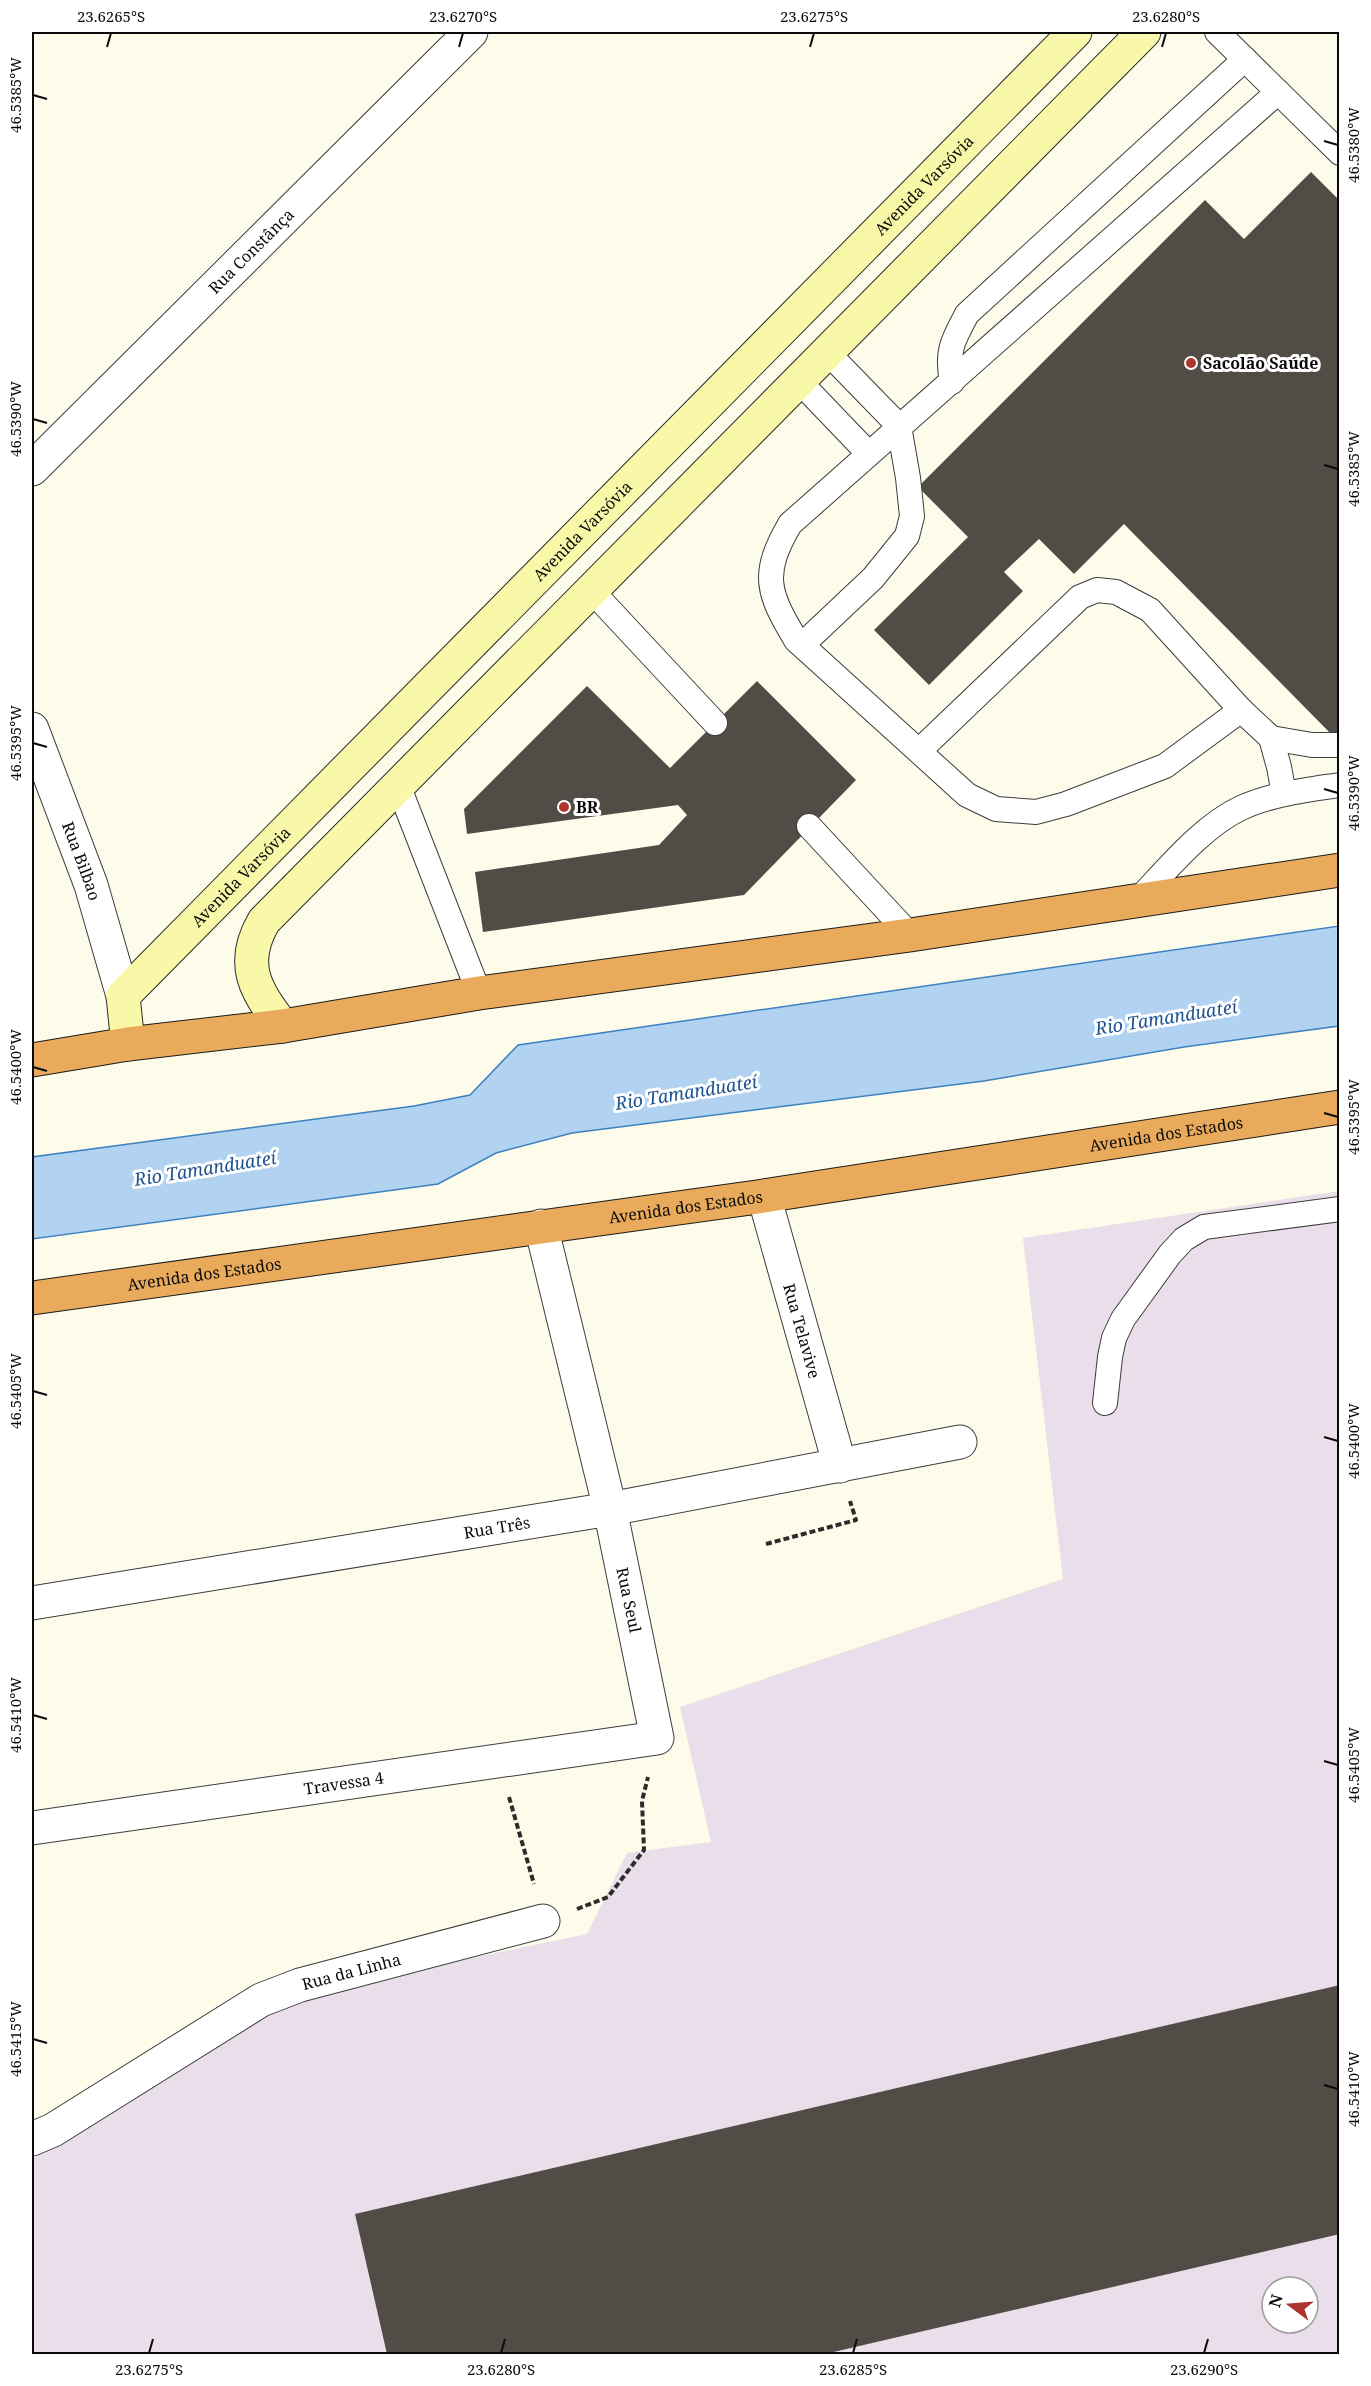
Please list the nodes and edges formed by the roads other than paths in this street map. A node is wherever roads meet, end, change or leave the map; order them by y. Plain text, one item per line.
1 (471, 32) edge
2 (1075, 32) edge
3 (1144, 32) edge
4 (1217, 32) edge
5 (1245, 59) junction
6 (1278, 92) junction
7 (1340, 153) edge
8 (827, 352) junction
9 (799, 381) junction
10 (952, 382) junction
11 (899, 426) junction
12 (868, 453) junction
13 (32, 469) edge
14 (591, 590) junction
15 (802, 645) junction
16 (1241, 710) junction
17 (715, 723) dead end
18 (32, 729) edge
19 (1270, 738) junction
20 (1340, 745) edge
21 (919, 752) junction
22 (398, 785) junction
23 (1340, 785) edge
24 (1284, 794) junction
25 (809, 826) dead end
26 (1340, 870) edge
27 (1135, 903) junction
28 (910, 936) junction
29 (478, 993) junction
30 (123, 996) junction
31 (283, 1026) junction
32 (129, 1044) junction
33 (32, 1060) edge
34 (1340, 1107) edge
35 (764, 1196) junction
36 (1340, 1209) edge
37 (541, 1226) junction
38 (32, 1298) edge
39 (1105, 1403) dead end
40 (960, 1442) dead end
41 (840, 1466) junction
42 (610, 1509) junction
43 (32, 1603) edge
44 (657, 1738) joint
45 (32, 1828) edge
46 (543, 1921) road end
47 (32, 2139) edge

1 - 13 street, Rua Constânça
2 - 30 main road, Avenida Varsóvia
3 - 8 main road
4 - 5 lane
5 - 6 lane
5 - 10 lane
6 - 7 lane
6 - 10 lane
8 - 9 main road
8 - 11 lane
9 - 12 lane
9 - 14 main road
10 - 11 lane
11 - 12 lane
11 - 15 lane
12 - 15 lane
14 - 17 lane
14 - 22 main road
15 - 21 lane
16 - 19 lane
16 - 21 lane
16 - 21 lane
18 - 30 street, Rua Bilbao
19 - 20 lane
19 - 24 lane
22 - 29 lane
22 - 31 main road
23 - 24 lane
24 - 27 lane
25 - 28 lane
26 - 27 highway
27 - 28 highway
28 - 29 highway
29 - 31 highway
30 - 32 main road
31 - 32 highway
32 - 33 highway
34 - 35 highway, Avenida dos Estados
35 - 37 highway, Avenida dos Estados
35 - 41 street, Rua Telavive
36 - 39 lane
37 - 38 highway, Avenida dos Estados
37 - 42 street, Rua Seul
40 - 41 street, Rua Três
41 - 42 street, Rua Três
42 - 43 street, Rua Três
42 - 44 street, Rua Seul
44 - 45 street, Travessa 4
46 - 47 street, Rua da Linha

